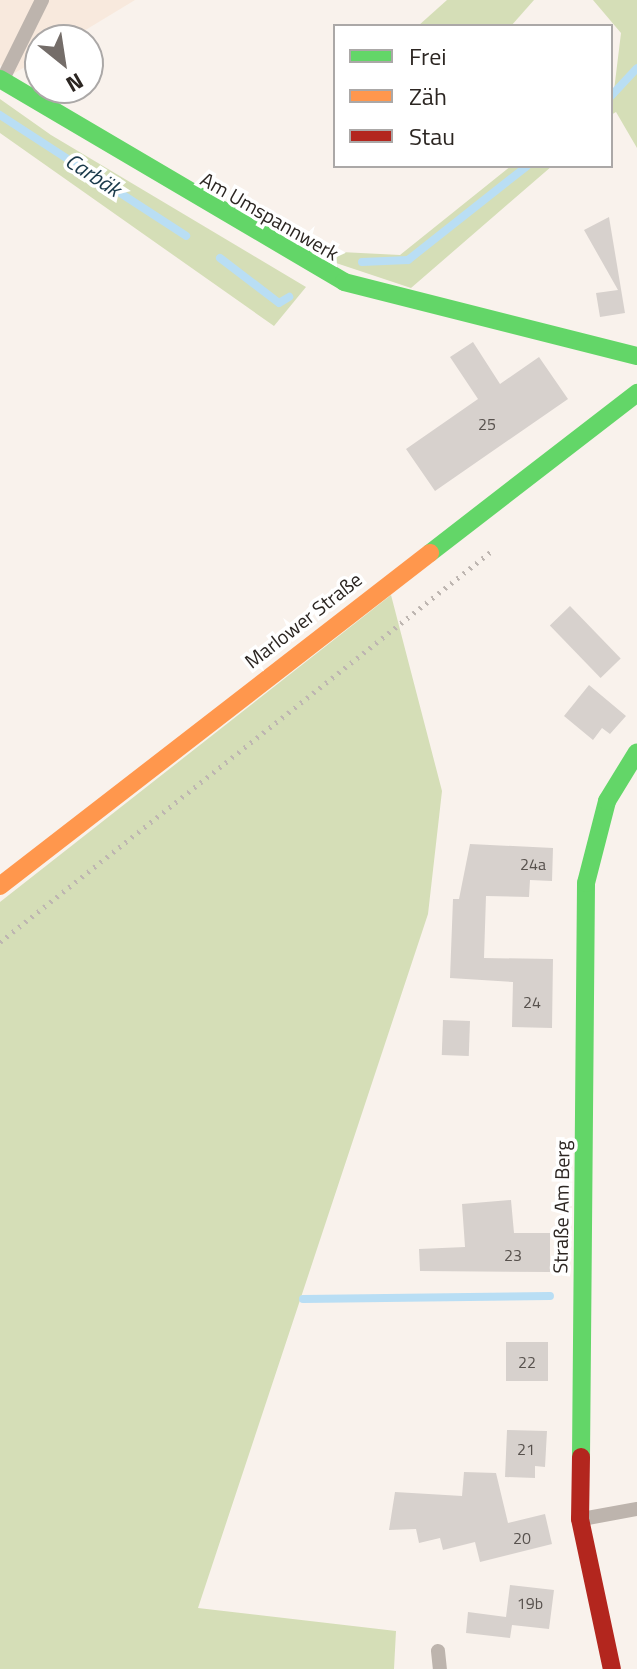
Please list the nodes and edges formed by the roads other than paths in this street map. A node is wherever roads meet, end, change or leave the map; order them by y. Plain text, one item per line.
1 (42, 0) edge
2 (1, 80) edge
3 (637, 356) edge
4 (637, 393) edge
5 (637, 752) edge
6 (0, 886) edge
7 (637, 1509) edge
8 (580, 1519) junction
9 (438, 1651) dead end
10 (440, 1669) edge
11 (612, 1669) edge

1 - 2 lane
2 - 3 street, Am Umspannwerk
4 - 6 street, Marlower Straße
5 - 8 street, Straße Am Berg
7 - 8 lane
8 - 11 street, Straße Am Berg
9 - 10 lane

